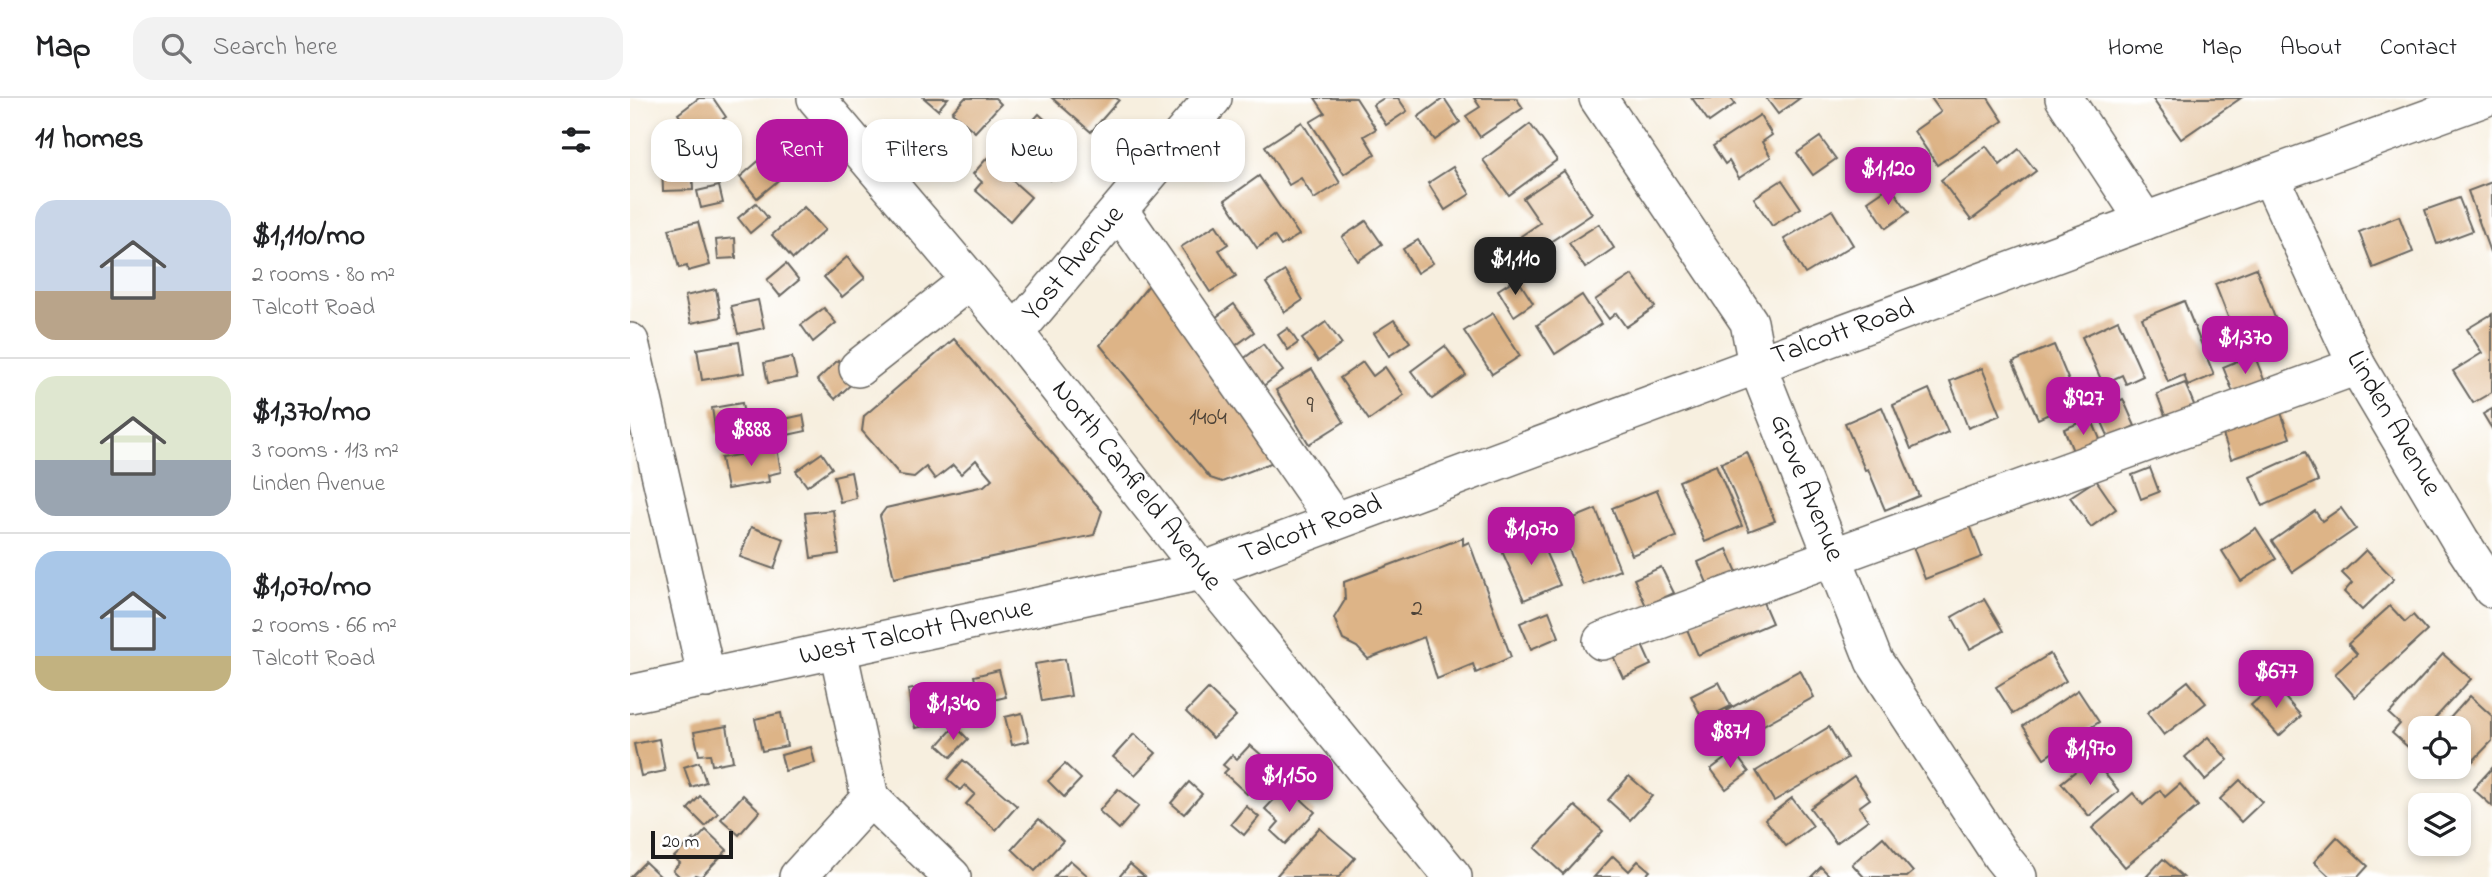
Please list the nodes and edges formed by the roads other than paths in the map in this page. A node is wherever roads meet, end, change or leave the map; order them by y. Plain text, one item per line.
1 (816, 98) edge
2 (1213, 98) edge
3 (1598, 98) edge
4 (2064, 98) edge
5 (2484, 98) edge
6 (2270, 176) junction
7 (1119, 210) junction
8 (2145, 221) junction
9 (970, 280) junction
10 (1015, 333) junction
11 (630, 342) edge
12 (1757, 365) junction
13 (2357, 366) junction
14 (858, 368) dead end
15 (1334, 520) junction
16 (1833, 557) junction
17 (1202, 571) junction
18 (2492, 589) edge
19 (1602, 641) dead end
20 (838, 650) junction
21 (707, 679) junction
22 (630, 694) edge
23 (870, 798) junction
24 (798, 877) edge
25 (952, 877) edge
26 (1453, 877) edge
27 (2018, 877) edge

1 - 9 street, North Canfield Avenue
2 - 7 street, Yost Avenue
3 - 12 street, Grove Avenue
4 - 8 street
5 - 6 street, Talcott Road
6 - 8 street, Talcott Road
6 - 13 street, Linden Avenue
7 - 10 street, Yost Avenue
7 - 15 street
8 - 12 street, Talcott Road
9 - 10 street, North Canfield Avenue
9 - 14 street
10 - 17 street, North Canfield Avenue
11 - 21 street
12 - 15 street, Talcott Road
12 - 16 street, Grove Avenue
13 - 16 street
13 - 18 street, Linden Avenue
15 - 17 street, Talcott Road
16 - 19 street
16 - 27 street, Grove Avenue
17 - 20 street, West Talcott Avenue
17 - 26 street, North Canfield Avenue
20 - 21 street, West Talcott Avenue
20 - 23 street
21 - 22 street, West Talcott Avenue
23 - 24 street
23 - 25 street

